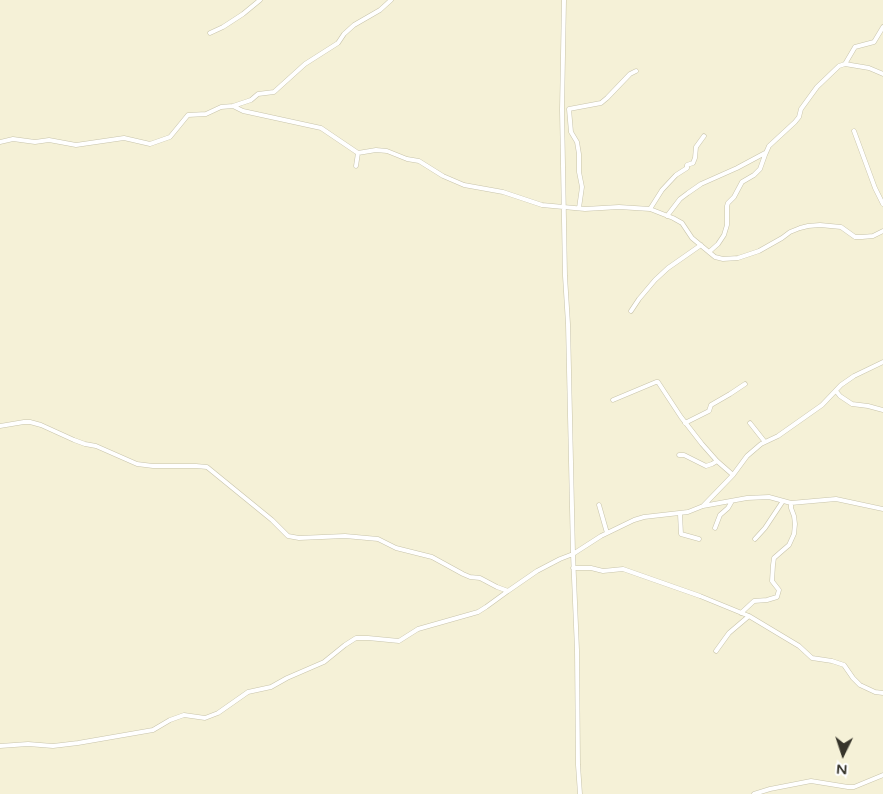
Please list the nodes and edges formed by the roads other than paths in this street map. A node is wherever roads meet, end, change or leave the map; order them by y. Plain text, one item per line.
1 (260, 0) edge
2 (392, 0) edge
3 (564, 0) edge
4 (883, 28) edge
5 (210, 33) dead end
6 (845, 64) junction
7 (636, 71) dead end
8 (883, 74) edge
9 (233, 106) junction
10 (854, 131) dead end
11 (704, 136) dead end
12 (0, 142) edge
13 (766, 151) junction
14 (358, 153) junction
15 (356, 166) dead end
16 (883, 204) edge
17 (564, 207) junction
18 (579, 208) junction
19 (650, 209) junction
20 (667, 216) junction
21 (883, 231) edge
22 (701, 245) junction
23 (709, 252) junction
24 (632, 311) dead end
25 (883, 362) edge
26 (745, 384) dead end
27 (836, 391) junction
28 (613, 400) dead end
29 (883, 410) edge
30 (685, 423) junction
31 (750, 423) dead end
32 (0, 426) edge
33 (764, 442) junction
34 (679, 455) dead end
35 (717, 461) junction
36 (733, 475) junction
37 (732, 501) junction
38 (783, 501) junction
39 (791, 503) junction
40 (599, 505) dead end
41 (704, 506) junction
42 (883, 509) edge
43 (680, 514) junction
44 (715, 528) dead end
45 (607, 533) junction
46 (755, 538) dead end
47 (699, 539) dead end
48 (573, 554) junction
49 (573, 568) junction
50 (508, 591) junction
51 (741, 613) junction
52 (749, 616) junction
53 (716, 651) dead end
54 (883, 693) edge
55 (0, 746) edge
56 (883, 776) edge
57 (580, 794) edge
58 (754, 794) edge

1 - 5 street
2 - 9 street
3 - 17 street
4 - 6 street
6 - 8 street
6 - 13 street
7 - 18 street
9 - 12 street
9 - 14 street
10 - 16 street
11 - 19 street
13 - 20 street
13 - 23 street
14 - 15 street
14 - 17 street
17 - 18 street
17 - 48 street
18 - 19 street
19 - 20 street
20 - 22 street
21 - 23 street
22 - 23 street
22 - 24 street
25 - 27 street
26 - 30 street
27 - 29 street
27 - 33 street
28 - 30 street
30 - 35 street
31 - 33 street
32 - 50 street
33 - 36 street
34 - 35 street
35 - 36 street
36 - 41 street
37 - 38 street
37 - 41 street
37 - 44 street
38 - 39 street
38 - 46 street
39 - 42 street
39 - 51 street
40 - 45 street
41 - 43 street
43 - 45 street
43 - 47 street
45 - 48 street
48 - 49 street
48 - 50 street
49 - 51 street
49 - 57 street
50 - 55 street
51 - 52 street
52 - 53 street
52 - 54 street
56 - 58 street

